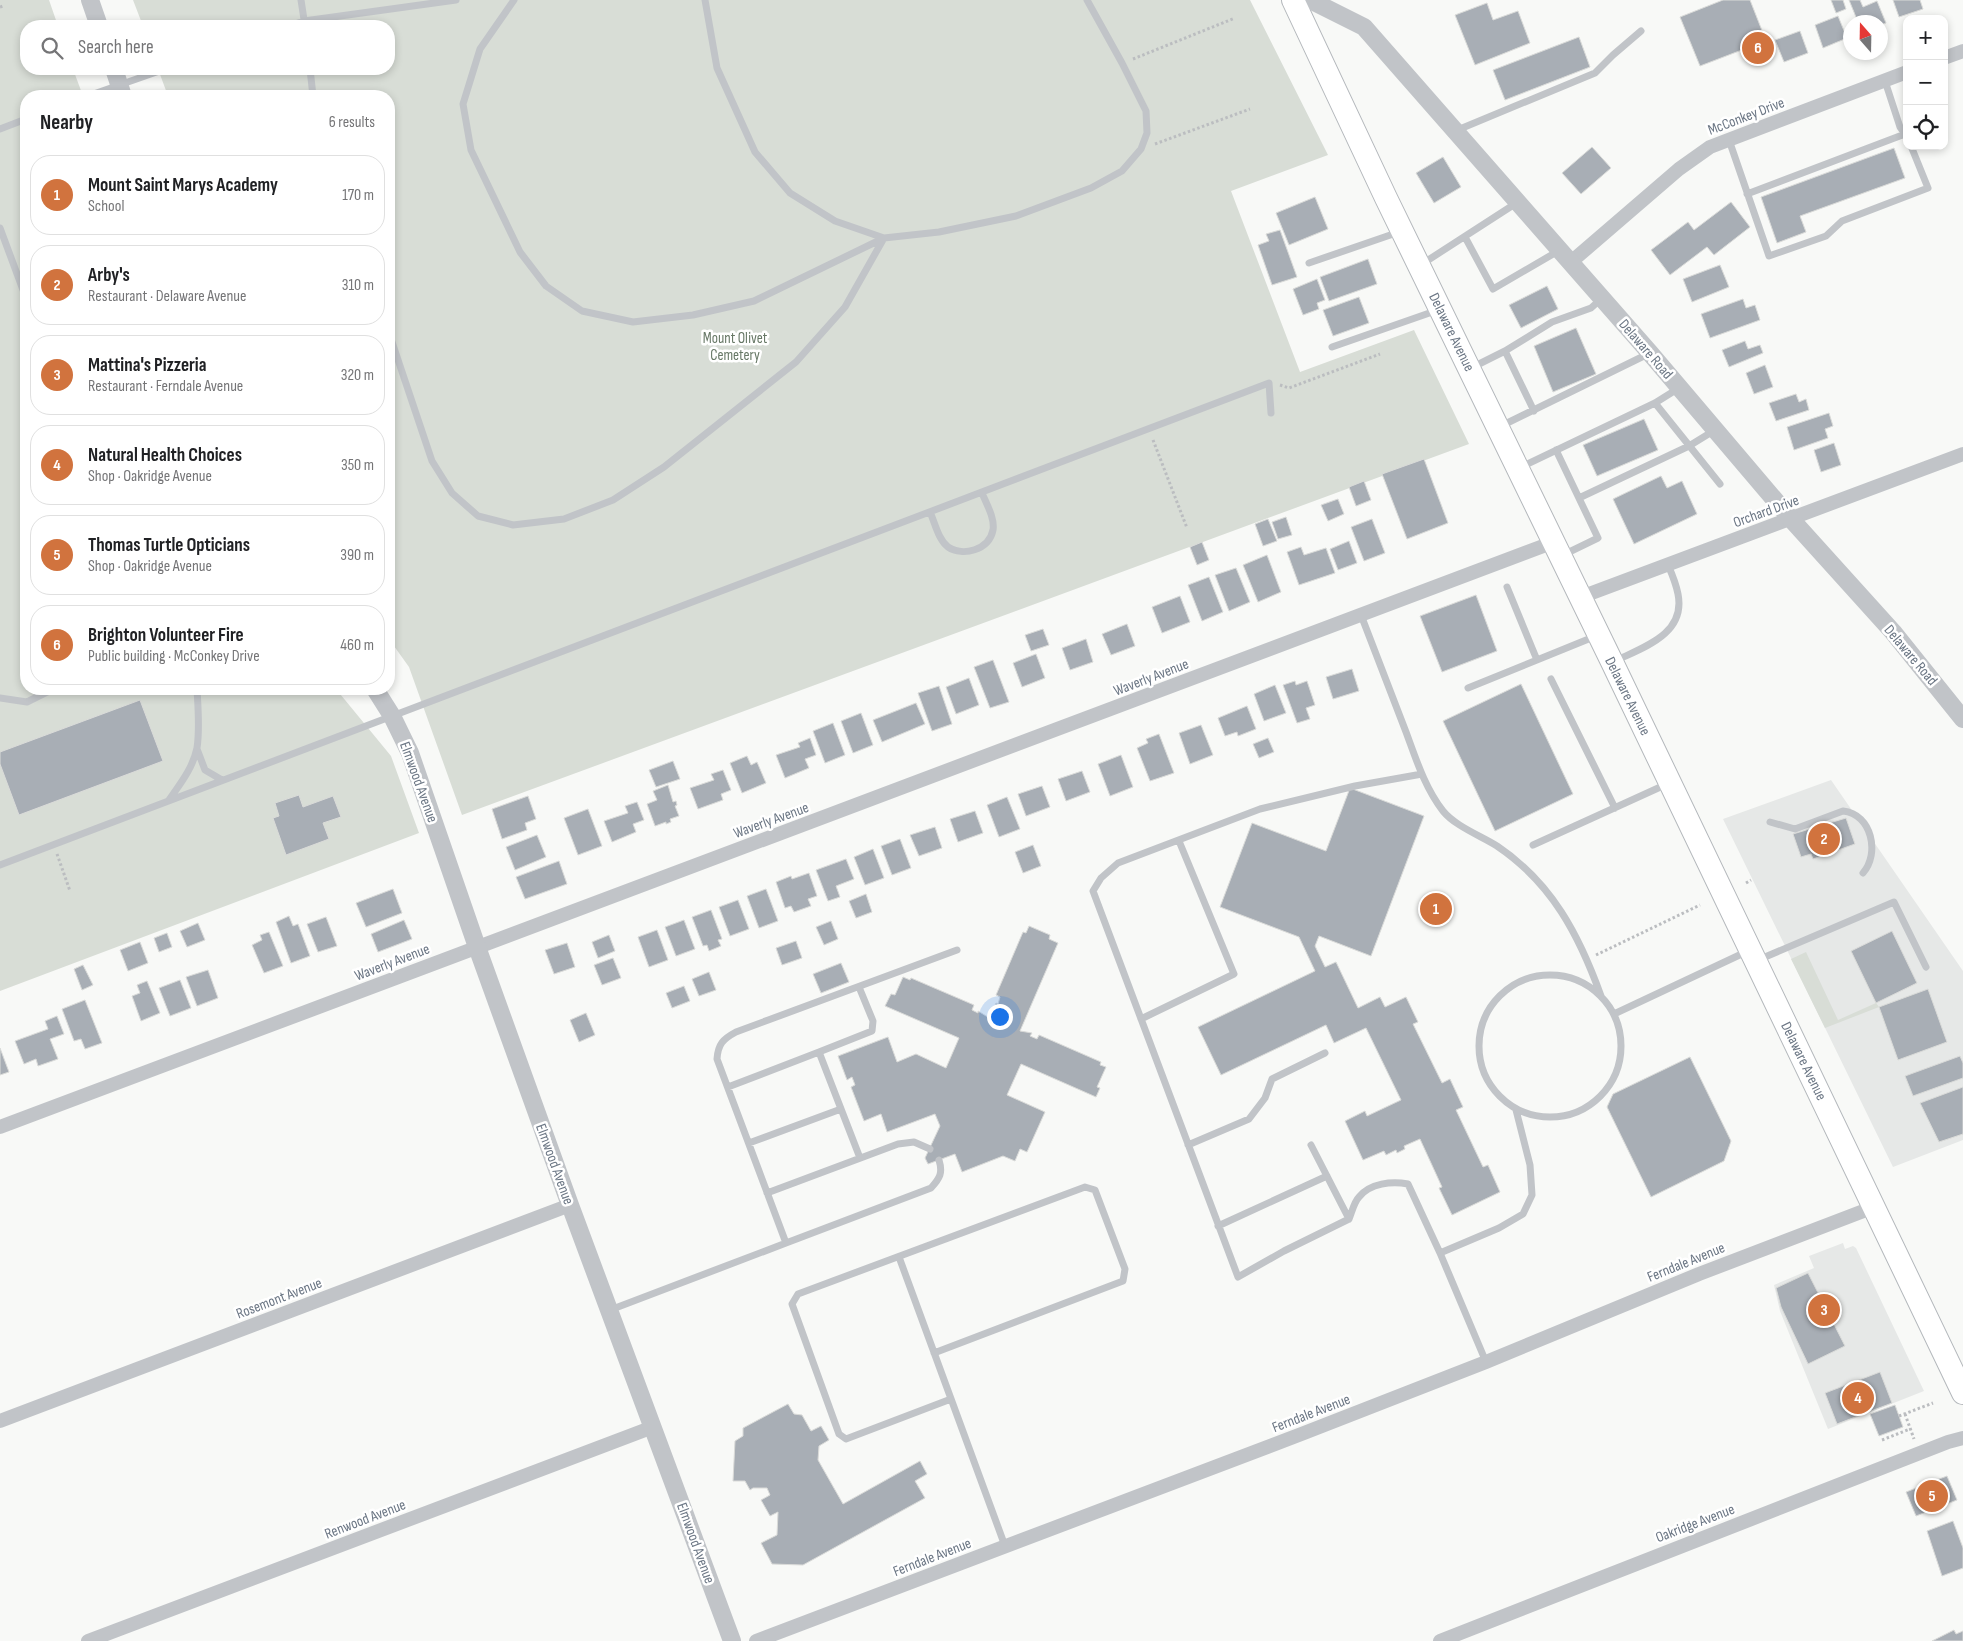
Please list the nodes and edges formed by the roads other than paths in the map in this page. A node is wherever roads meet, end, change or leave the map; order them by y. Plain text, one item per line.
1 (90, 0) edge
2 (301, 0) edge
3 (456, 0) edge
4 (514, 0) edge
5 (705, 0) edge
6 (1087, 0) edge
7 (1293, 0) edge
8 (1310, 0) edge
9 (97, 20) edge
10 (304, 20) edge
11 (330, 20) edge
12 (1641, 31) dead end
13 (1963, 51) edge
14 (1948, 57) edge
15 (1903, 73) edge
16 (145, 75) edge
17 (311, 75) edge
18 (1885, 80) junction
19 (119, 83) edge
20 (102, 90) edge
21 (312, 90) edge
22 (20, 121) edge
23 (0, 129) edge
24 (1455, 131) junction
25 (1903, 132) edge
26 (1903, 137) edge
27 (1729, 140) junction
28 (1913, 150) edge
29 (1747, 194) junction
30 (1518, 202) junction
31 (0, 228) edge
32 (1402, 231) junction
33 (1465, 236) junction
34 (884, 238) junction
35 (1566, 256) junction
36 (1309, 263) dead end
37 (1419, 266) junction
38 (20, 282) edge
39 (1602, 298) junction
40 (1441, 309) junction
41 (1332, 347) dead end
42 (395, 351) edge
43 (1505, 351) junction
44 (1650, 354) junction
45 (1470, 369) junction
46 (1680, 388) junction
47 (1655, 403) junction
48 (1534, 411) junction
49 (1271, 413) dead end
50 (1498, 428) junction
51 (1715, 430) junction
52 (1689, 446) junction
53 (1556, 450) junction
54 (1963, 454) edge
55 (1518, 468) junction
56 (1720, 484) dead end
57 (982, 492) junction
58 (1579, 498) junction
59 (930, 512) junction
60 (1791, 519) junction
61 (1557, 549) junction
62 (1668, 565) junction
63 (1507, 587) dead end
64 (1581, 597) junction
65 (1361, 615) junction
66 (1599, 635) junction
67 (1537, 660) junction
68 (1612, 662) junction
69 (1551, 679) dead end
70 (1468, 688) dead end
71 (41, 695) edge
72 (197, 695) edge
73 (379, 695) edge
74 (0, 698) edge
75 (392, 716) junction
76 (1963, 719) edge
77 (197, 749) junction
78 (1422, 774) junction
79 (222, 780) junction
80 (1670, 783) junction
81 (169, 801) junction
82 (1615, 808) junction
83 (1770, 822) dead end
84 (1179, 841) junction
85 (1534, 845) dead end
86 (0, 865) edge
87 (1863, 873) dead end
88 (477, 947) junction
89 (957, 950) dead end
90 (1753, 955) junction
91 (1926, 967) dead end
92 (859, 987) junction
93 (1601, 996) junction
94 (1614, 1014) junction
95 (1141, 1019) junction
96 (819, 1052) junction
97 (1325, 1054) dead end
98 (728, 1087) junction
99 (841, 1109) junction
100 (1516, 1110) junction
101 (0, 1126) edge
102 (749, 1143) junction
103 (1188, 1145) junction
104 (1311, 1145) dead end
105 (930, 1148) dead end
106 (860, 1158) junction
107 (939, 1160) dead end
108 (1327, 1176) junction
109 (767, 1193) junction
110 (570, 1205) junction
111 (1874, 1207) junction
112 (1349, 1219) junction
113 (1218, 1226) junction
114 (786, 1243) junction
115 (1440, 1253) junction
116 (898, 1257) junction
117 (610, 1310) junction
118 (934, 1353) junction
119 (1486, 1362) junction
120 (1963, 1393) edge
121 (951, 1399) junction
122 (0, 1421) edge
123 (653, 1427) junction
124 (1963, 1438) edge
125 (1005, 1546) junction
126 (88, 1641) edge
127 (732, 1641) edge
128 (756, 1641) edge
129 (1440, 1641) edge

1 - 9 street
2 - 10 lane
3 - 11 lane
4 - 34 lane
5 - 34 lane
6 - 34 lane
7 - 32 main road, Delaware Avenue
8 - 24 street, Delaware Road
12 - 24 lane
13 - 14 street
15 - 18 street, McConkey Drive
16 - 19 lane
17 - 21 lane
18 - 25 lane
18 - 27 street, McConkey Drive
19 - 20 lane
22 - 23 lane
24 - 30 street, Delaware Road
26 - 29 lane
27 - 29 lane
27 - 35 street, McConkey Drive
28 - 29 lane
30 - 33 lane
30 - 35 street, Delaware Road
31 - 38 lane
32 - 36 lane
32 - 37 main road, Delaware Avenue
33 - 35 lane
33 - 37 lane
34 - 42 lane
35 - 39 street, Delaware Road
37 - 40 main road, Delaware Avenue
39 - 43 lane
39 - 44 street, Delaware Road
40 - 41 lane
40 - 45 main road, Delaware Avenue
43 - 45 lane
43 - 48 lane
44 - 46 street, Delaware Road
44 - 48 lane
45 - 50 main road, Delaware Avenue
46 - 47 lane
46 - 51 street, Delaware Road
47 - 52 lane
47 - 53 lane
48 - 50 lane
49 - 57 lane
50 - 55 main road, Delaware Avenue
51 - 52 lane
51 - 60 street, Delaware Road
52 - 56 lane
52 - 58 lane
53 - 55 lane
53 - 58 lane
54 - 60 street, Orchard Drive
55 - 61 main road, Delaware Avenue
57 - 59 lane
57 - 59 lane
58 - 61 lane
59 - 75 lane
60 - 62 street, Orchard Drive
60 - 76 street, Delaware Road
61 - 64 main road, Delaware Avenue
61 - 65 street, Waverly Avenue
62 - 64 street, Orchard Drive
62 - 68 lane
63 - 67 lane
64 - 66 main road, Delaware Avenue
65 - 78 lane
65 - 88 street, Waverly Avenue
66 - 67 lane
66 - 68 main road, Delaware Avenue
67 - 70 lane
68 - 80 main road, Delaware Avenue
69 - 82 lane
71 - 74 lane
72 - 77 lane
73 - 75 street, Elmwood Avenue
75 - 79 lane
75 - 88 street, Elmwood Avenue
77 - 79 lane
77 - 81 lane
78 - 84 lane
78 - 93 lane
79 - 81 lane
80 - 82 lane
80 - 90 main road, Delaware Avenue
81 - 86 lane
82 - 85 lane
83 - 87 lane
84 - 95 lane
84 - 95 lane
88 - 101 street, Waverly Avenue
88 - 110 street, Elmwood Avenue
89 - 92 lane
90 - 91 lane
90 - 94 lane
90 - 111 main road, Delaware Avenue
92 - 96 lane
92 - 98 lane
93 - 94 lane
93 - 100 lane
94 - 100 lane
95 - 103 lane
96 - 98 lane
96 - 99 lane
97 - 103 lane
98 - 102 lane
99 - 102 lane
99 - 106 lane
100 - 115 lane
102 - 109 lane
103 - 113 lane
104 - 108 lane
105 - 106 lane
106 - 109 lane
107 - 114 lane
108 - 112 lane
108 - 113 lane
109 - 114 lane
110 - 117 street, Elmwood Avenue
110 - 122 street, Rosemont Avenue
111 - 119 street, Ferndale Avenue
111 - 120 main road, Delaware Avenue
112 - 113 lane
112 - 115 lane
114 - 117 lane
115 - 119 lane
116 - 118 lane
116 - 118 lane
116 - 121 lane
117 - 123 street, Elmwood Avenue
118 - 121 lane
119 - 125 street, Ferndale Avenue
121 - 125 lane
123 - 126 street, Renwood Avenue
123 - 127 street, Elmwood Avenue
124 - 129 street, Oakridge Avenue
125 - 128 street, Ferndale Avenue

